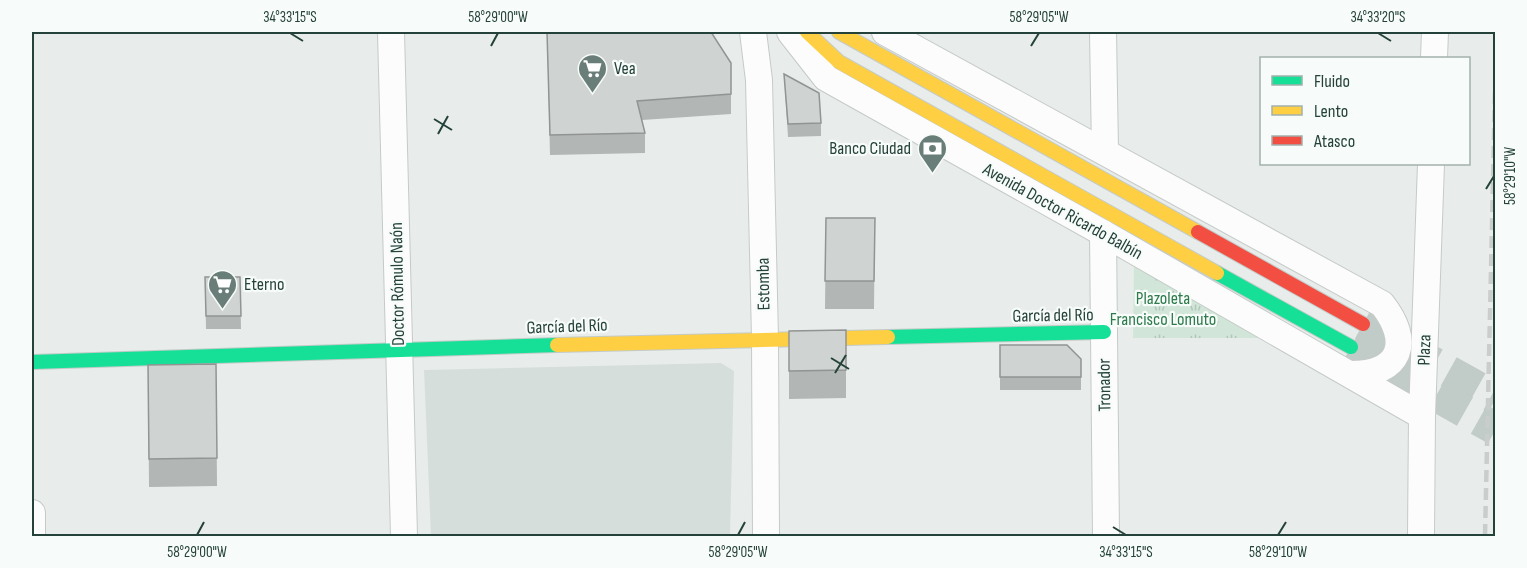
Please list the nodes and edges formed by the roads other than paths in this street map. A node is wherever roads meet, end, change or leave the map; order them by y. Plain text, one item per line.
1 (391, 32) edge
2 (753, 32) edge
3 (790, 32) edge
4 (807, 32) edge
5 (839, 32) edge
6 (885, 32) edge
7 (1103, 32) edge
8 (1435, 32) edge
9 (1434, 57) edge
10 (1105, 151) junction
11 (1431, 165) edge
12 (1103, 233) junction
13 (1427, 284) junction
14 (1382, 304) junction
15 (1363, 324) tunnel mouth
16 (1104, 332) junction
17 (765, 338) junction
18 (1351, 347) tunnel mouth
19 (399, 348) junction
20 (32, 362) edge
21 (1351, 374) junction
22 (1422, 416) junction
23 (32, 513) edge
24 (32, 537) edge
25 (404, 537) edge
26 (766, 537) edge
27 (1106, 537) edge
28 (1421, 537) edge

1 - 19 street, Doctor Rómulo Naón
2 - 17 street, Estomba
3 - 12 street, Avenida Doctor Ricardo Balbín
4 - 18 main road
5 - 15 main road
6 - 10 street
7 - 10 street
8 - 9 street
10 - 14 street
11 - 13 street, Plaza
12 - 16 street, Tronador
12 - 21 street, Avenida Doctor Ricardo Balbín
13 - 14 street
13 - 22 street, Plaza
14 - 21 street
16 - 17 main road, García del Río
16 - 27 street, Tronador
17 - 19 main road, García del Río
17 - 26 street, Estomba
19 - 20 main road, García del Río
19 - 25 street, Doctor Rómulo Naón
21 - 22 street, Avenida Doctor Ricardo Balbín
22 - 28 street, Plaza
23 - 24 street

